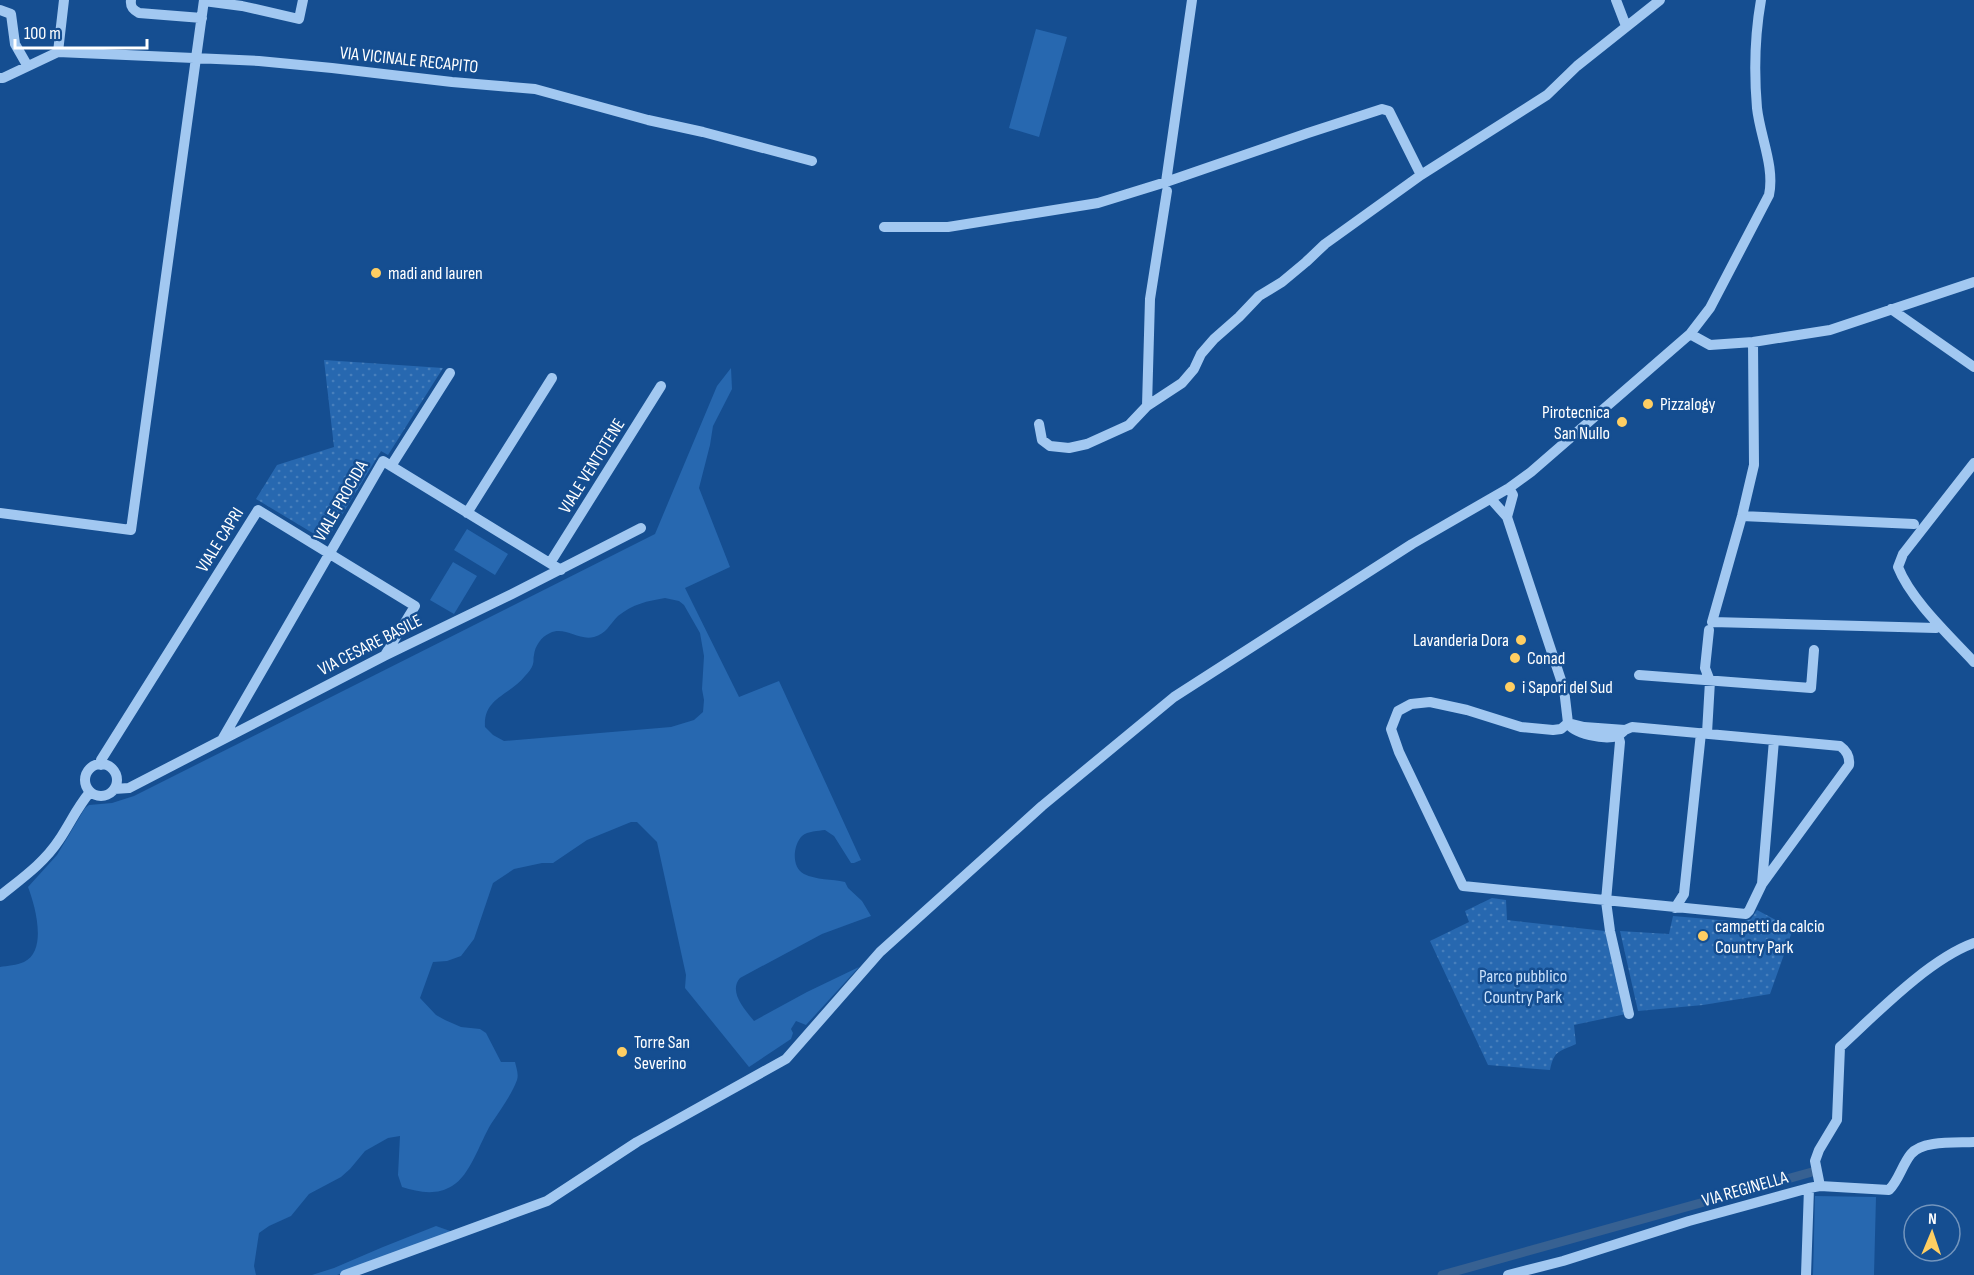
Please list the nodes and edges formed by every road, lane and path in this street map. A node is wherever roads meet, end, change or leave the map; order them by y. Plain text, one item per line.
1 (64, 0) edge
2 (131, 0) edge
3 (204, 0) edge
4 (303, 0) edge
5 (1192, 0) edge
6 (1616, 0) edge
7 (1660, 0) edge
8 (1761, 0) edge
9 (242, 3) edge
10 (0, 10) edge
11 (202, 18) junction
12 (1626, 26) junction
13 (58, 52) junction
14 (196, 58) junction
15 (27, 65) junction
16 (0, 78) edge
17 (812, 161) dead end
18 (1421, 175) junction
19 (1167, 187) junction
20 (884, 227) dead end
21 (1974, 282) edge
22 (1891, 309) junction
23 (1690, 334) junction
24 (1753, 342) junction
25 (1974, 367) edge
26 (450, 373) dead end
27 (552, 378) dead end
28 (661, 386) dead end
29 (1147, 406) junction
30 (1039, 424) dead end
31 (1974, 463) edge
32 (392, 466) junction
33 (1509, 488) junction
34 (1491, 499) junction
35 (0, 513) edge
36 (467, 513) junction
37 (1742, 516) junction
38 (1507, 517) junction
39 (1914, 524) dead end
40 (642, 528) dead end
41 (329, 553) junction
42 (550, 563) junction
43 (561, 570) junction
44 (1936, 628) dead end
45 (1709, 630) dead end
46 (1814, 650) dead end
47 (384, 656) junction
48 (1974, 662) edge
49 (1639, 675) dead end
50 (1710, 681) junction
51 (1568, 723) junction
52 (1621, 733) junction
53 (1704, 733) junction
54 (223, 739) junction
55 (1774, 740) junction
56 (101, 765) junction
57 (114, 789) junction
58 (90, 792) junction
59 (1762, 884) junction
60 (0, 896) edge
61 (1606, 901) junction
62 (1675, 908) junction
63 (1974, 943) edge
64 (1629, 1014) dead end
65 (1974, 1143) edge
66 (1816, 1184) junction
67 (345, 1275) edge
68 (1508, 1275) edge
69 (1806, 1275) edge

1 - 13 street
2 - 11 street
3 - 9 street
3 - 11 street
4 - 9 street
5 - 19 street
6 - 12 street
7 - 12 street
8 - 23 street
10 - 15 street
11 - 14 street
12 - 18 street
13 - 14 street, VIA VICINALE RECAPITO
13 - 15 street, VIA VICINALE RECAPITO
14 - 17 street, VIA VICINALE RECAPITO
14 - 35 street
15 - 16 street, VIA VICINALE RECAPITO
18 - 19 street
18 - 29 street
19 - 20 street
19 - 29 street
21 - 22 street
22 - 24 street
22 - 25 street
23 - 24 street
23 - 33 street
24 - 37 street
26 - 32 street
27 - 36 street
28 - 42 street, VIALE VENTOTENE
29 - 30 street
31 - 48 street
32 - 36 street, VIALE PROCIDA
32 - 41 street, VIALE PROCIDA
33 - 34 street
33 - 38 street
34 - 38 street
34 - 67 street
36 - 42 street, VIALE PROCIDA
37 - 39 street
37 - 44 street
38 - 51 street
40 - 43 street, VIA CESARE BASILE
41 - 47 street, VIALE CAPRI
41 - 54 street, VIALE PROCIDA
41 - 56 street, VIALE CAPRI
42 - 43 street, VIALE PROCIDA
43 - 47 street, VIA CESARE BASILE
45 - 50 street
46 - 50 street
47 - 54 street, VIA CESARE BASILE
49 - 50 street
50 - 53 street
51 - 52 street
51 - 61 street
52 - 53 street
52 - 61 street
53 - 55 street
53 - 62 street
54 - 57 street, VIA CESARE BASILE
55 - 59 street
55 - 59 street
56 - 57 street
56 - 58 street
57 - 58 street
58 - 60 street
59 - 62 street
61 - 62 street
61 - 64 street
63 - 66 street
65 - 66 street, VIA REGINELLA
66 - 68 street, VIA REGINELLA
66 - 69 street

